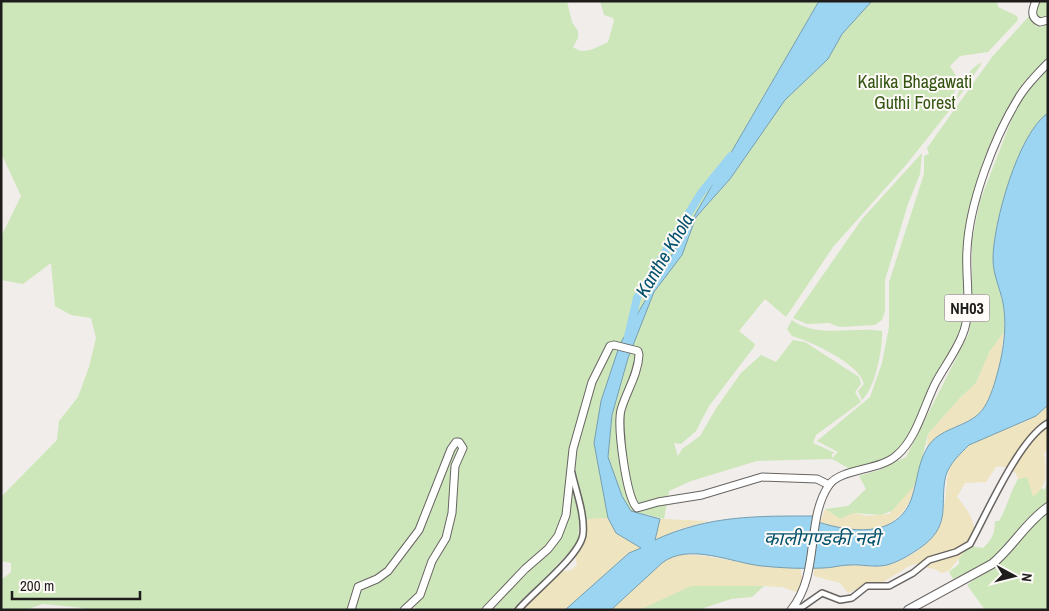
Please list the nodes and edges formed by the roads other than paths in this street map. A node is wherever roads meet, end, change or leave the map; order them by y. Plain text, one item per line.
1 (1036, 1) edge
2 (1048, 20) edge
3 (1048, 63) edge
4 (1048, 423) edge
5 (571, 468) junction
6 (829, 486) junction
7 (1048, 507) edge
8 (792, 609) edge
9 (351, 610) edge
10 (404, 610) edge
11 (486, 610) edge
12 (518, 610) edge
13 (908, 610) edge

1 - 2 main road
3 - 6 main road, NH03
4 - 8 street
5 - 6 main road
5 - 11 main road
5 - 12 street
6 - 8 main road
7 - 13 highway
9 - 10 main road

